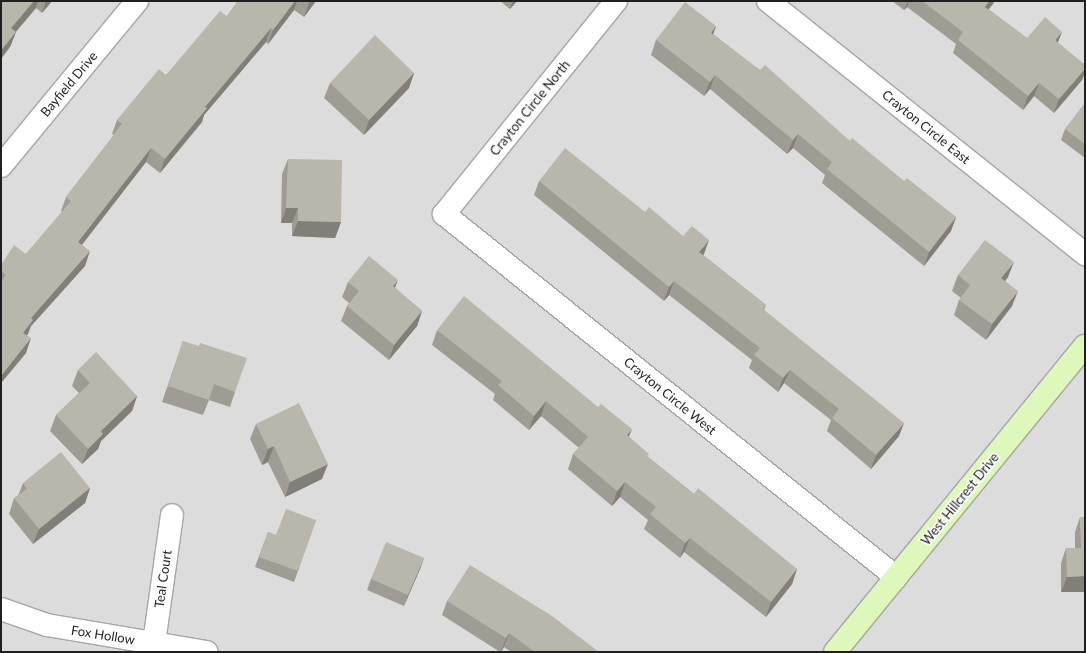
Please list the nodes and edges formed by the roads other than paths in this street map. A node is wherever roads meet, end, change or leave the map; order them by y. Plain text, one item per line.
1 (137, 1) edge
2 (616, 1) edge
3 (768, 1) edge
4 (1, 166) edge
5 (444, 214) joint
6 (1085, 254) edge
7 (1085, 346) edge
8 (172, 515) dead end
9 (896, 577) junction
10 (1, 609) edge
11 (154, 643) junction
12 (207, 652) edge
13 (835, 652) edge

1 - 4 street, Bayfield Drive
2 - 5 street, Crayton Circle North
3 - 6 street, Crayton Circle East
5 - 9 street, Crayton Circle West
7 - 9 street, West Hillcrest Drive
8 - 11 street, Teal Court
9 - 13 street, West Hillcrest Drive
10 - 11 street, Fox Hollow
11 - 12 street, Fox Hollow

